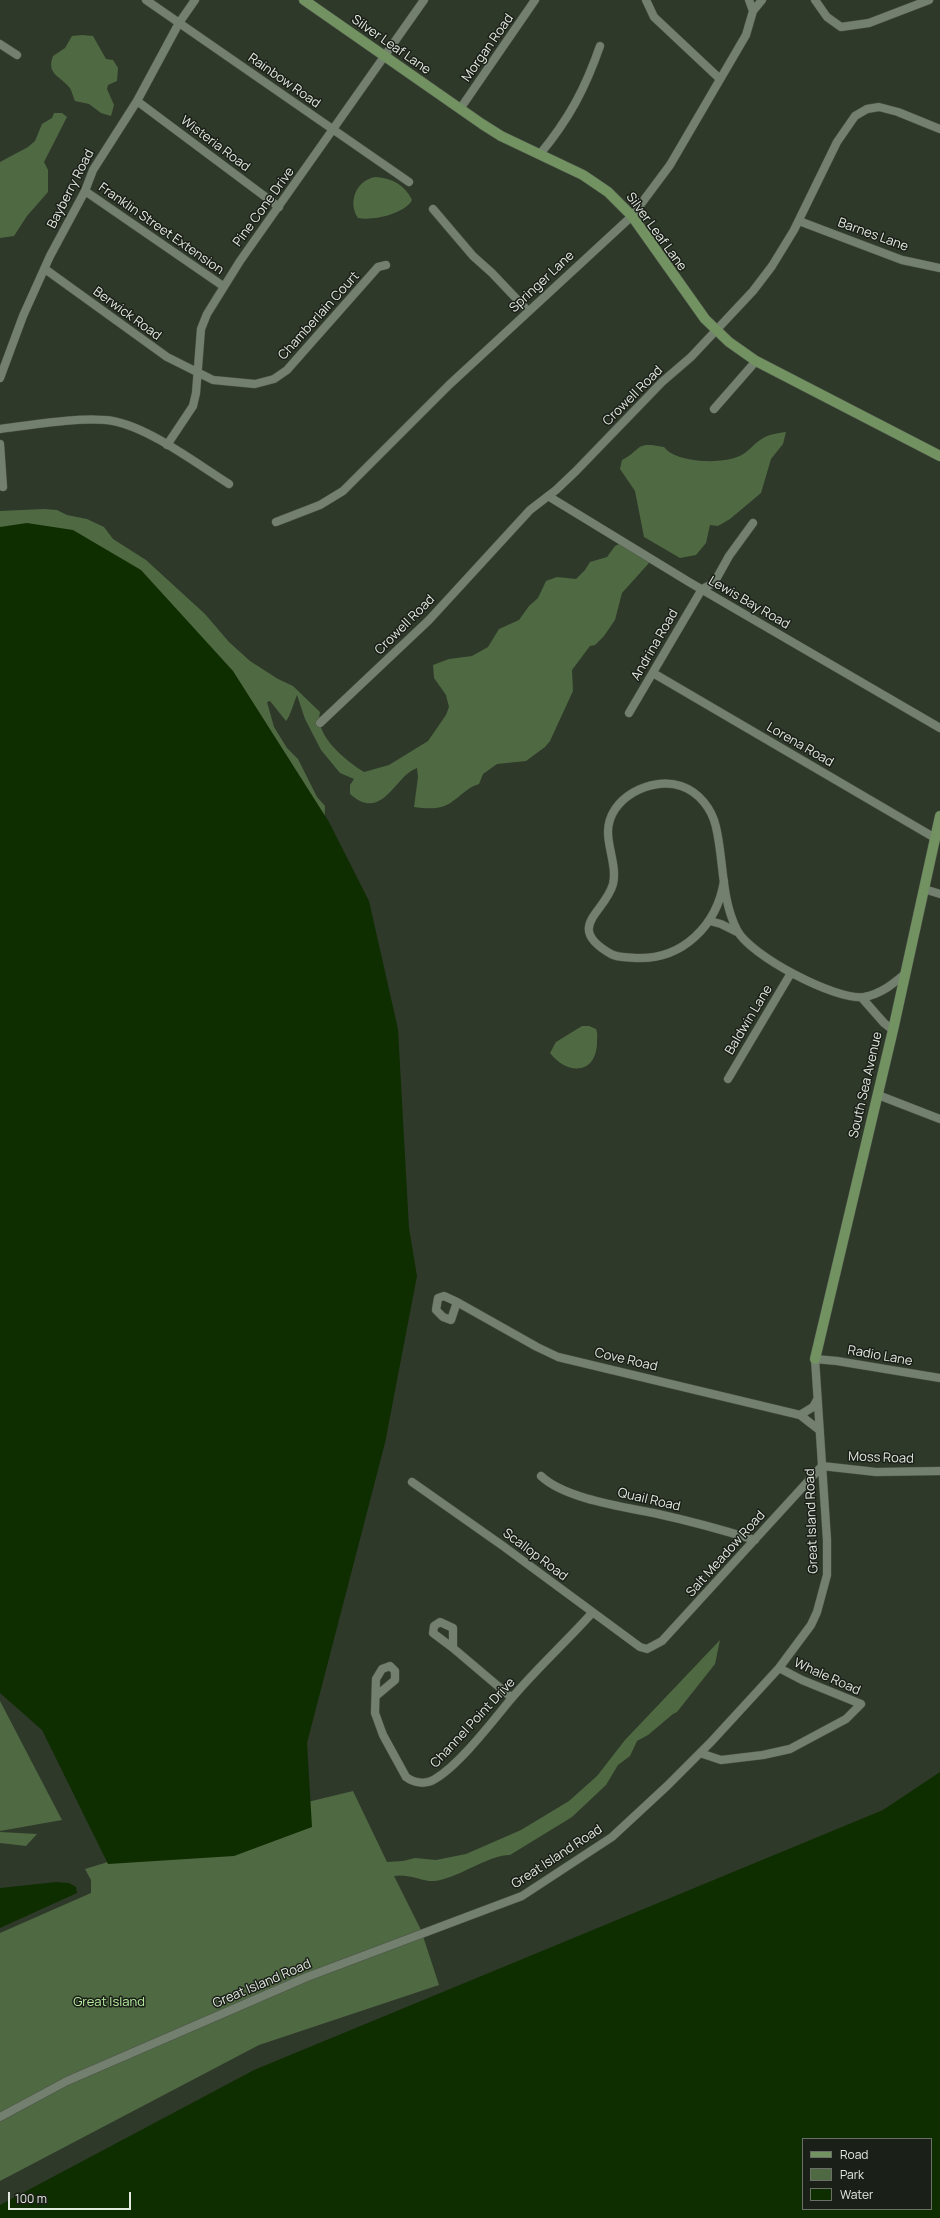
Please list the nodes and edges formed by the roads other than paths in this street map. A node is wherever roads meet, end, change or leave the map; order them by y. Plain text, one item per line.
1 (146, 0) edge
2 (195, 0) edge
3 (304, 0) edge
4 (424, 0) edge
5 (535, 0) edge
6 (646, 0) edge
7 (749, 0) edge
8 (762, 0) edge
9 (815, 0) edge
10 (929, 0) edge
11 (753, 11) junction
12 (179, 23) junction
13 (0, 44) edge
14 (600, 46) dead end
15 (17, 55) dead end
16 (385, 56) junction
17 (720, 78) junction
18 (137, 101) junction
19 (460, 109) junction
20 (940, 129) edge
21 (333, 130) junction
22 (540, 154) junction
23 (409, 182) dead end
24 (86, 191) junction
25 (279, 207) junction
26 (433, 209) dead end
27 (632, 216) junction
28 (799, 221) junction
29 (386, 265) dead end
30 (940, 268) edge
31 (45, 269) junction
32 (223, 286) junction
33 (528, 311) junction
34 (716, 330) junction
35 (756, 361) junction
36 (198, 372) junction
37 (0, 378) edge
38 (714, 409) dead end
39 (0, 429) edge
40 (0, 444) edge
41 (167, 445) junction
42 (940, 456) edge
43 (229, 484) dead end
44 (3, 487) dead end
45 (548, 496) junction
46 (276, 522) dead end
47 (753, 523) dead end
48 (702, 589) junction
49 (653, 672) junction
50 (629, 713) dead end
51 (320, 723) dead end
52 (940, 728) edge
53 (940, 816) edge
54 (935, 838) junction
55 (724, 881) junction
56 (924, 889) junction
57 (940, 894) edge
58 (710, 922) junction
59 (737, 932) junction
60 (791, 973) junction
61 (906, 973) junction
62 (862, 998) junction
63 (893, 1030) junction
64 (728, 1079) dead end
65 (878, 1095) junction
66 (940, 1119) edge
67 (457, 1302) dead end
68 (815, 1359) junction
69 (940, 1378) edge
70 (816, 1400) junction
71 (800, 1415) junction
72 (818, 1429) junction
73 (822, 1466) junction
74 (940, 1471) edge
75 (540, 1476) dead end
76 (412, 1482) dead end
77 (755, 1540) junction
78 (592, 1613) junction
79 (453, 1648) dead end
80 (643, 1648) joint
81 (779, 1668) junction
82 (376, 1696) dead end
83 (512, 1698) junction
84 (700, 1753) junction
85 (0, 2117) edge

1 - 12 street, Rainbow Road
2 - 12 street, Bayberry Road
3 - 16 street, Silver Leaf Lane
4 - 16 street, Pine Cone Drive
5 - 19 street, Morgan Road
6 - 17 street
7 - 11 street
8 - 11 street
9 - 10 street
11 - 17 street, Springer Lane
12 - 18 street, Bayberry Road
12 - 21 street, Rainbow Road
13 - 15 street
14 - 22 street
16 - 19 street, Silver Leaf Lane
16 - 21 street, Pine Cone Drive
17 - 27 street, Springer Lane
18 - 24 street, Bayberry Road
18 - 25 street, Wisteria Road
19 - 22 street, Silver Leaf Lane
20 - 28 street, Crowell Road
21 - 23 street, Rainbow Road
21 - 25 street, Pine Cone Drive
22 - 27 street, Silver Leaf Lane
24 - 31 street, Bayberry Road
24 - 32 street, Franklin Street Extension
25 - 32 street, Pine Cone Drive
26 - 33 street
27 - 33 street, Springer Lane
27 - 34 street, Silver Leaf Lane
28 - 30 street, Barnes Lane
28 - 34 street, Crowell Road
29 - 36 street, Chamberlain Court
31 - 36 street, Berwick Road
31 - 37 street, Bayberry Road
32 - 36 street, Pine Cone Drive
33 - 46 street, Springer Lane
34 - 35 street, Silver Leaf Lane
34 - 45 street, Crowell Road
35 - 38 street
35 - 42 street, Silver Leaf Lane
36 - 41 street, Pine Cone Drive
39 - 41 street
40 - 44 street
41 - 43 street
45 - 48 street, Lewis Bay Road
45 - 51 street, Crowell Road
47 - 48 street
48 - 49 street, Andrina Road
48 - 52 street, Lewis Bay Road
49 - 50 street, Andrina Road
49 - 54 street, Lorena Road
53 - 54 street, South Sea Avenue
54 - 56 street, South Sea Avenue
55 - 58 street
55 - 58 street
55 - 59 street
56 - 57 street
56 - 61 street, South Sea Avenue
58 - 59 street
59 - 60 street
60 - 62 street
60 - 64 street, Baldwin Lane
61 - 62 street
61 - 63 street, South Sea Avenue
62 - 63 street
63 - 65 street, South Sea Avenue
65 - 66 street
65 - 68 street, South Sea Avenue
67 - 71 street, Cove Road
68 - 69 street, Radio Lane
68 - 70 street, Great Island Road
70 - 71 street
70 - 72 street, Great Island Road
71 - 72 street, Cove Road
72 - 73 street, Great Island Road
73 - 74 street, Moss Road
73 - 77 street, Salt Meadow Road
73 - 81 street, Great Island Road
75 - 77 street, Quail Road
76 - 78 street, Scallop Road
77 - 80 street, Salt Meadow Road
78 - 80 street, Scallop Road
78 - 83 street, Channel Point Drive
79 - 83 street
81 - 84 street, Great Island Road
81 - 84 street, Whale Road
82 - 83 street, Channel Point Drive
84 - 85 street, Great Island Road

